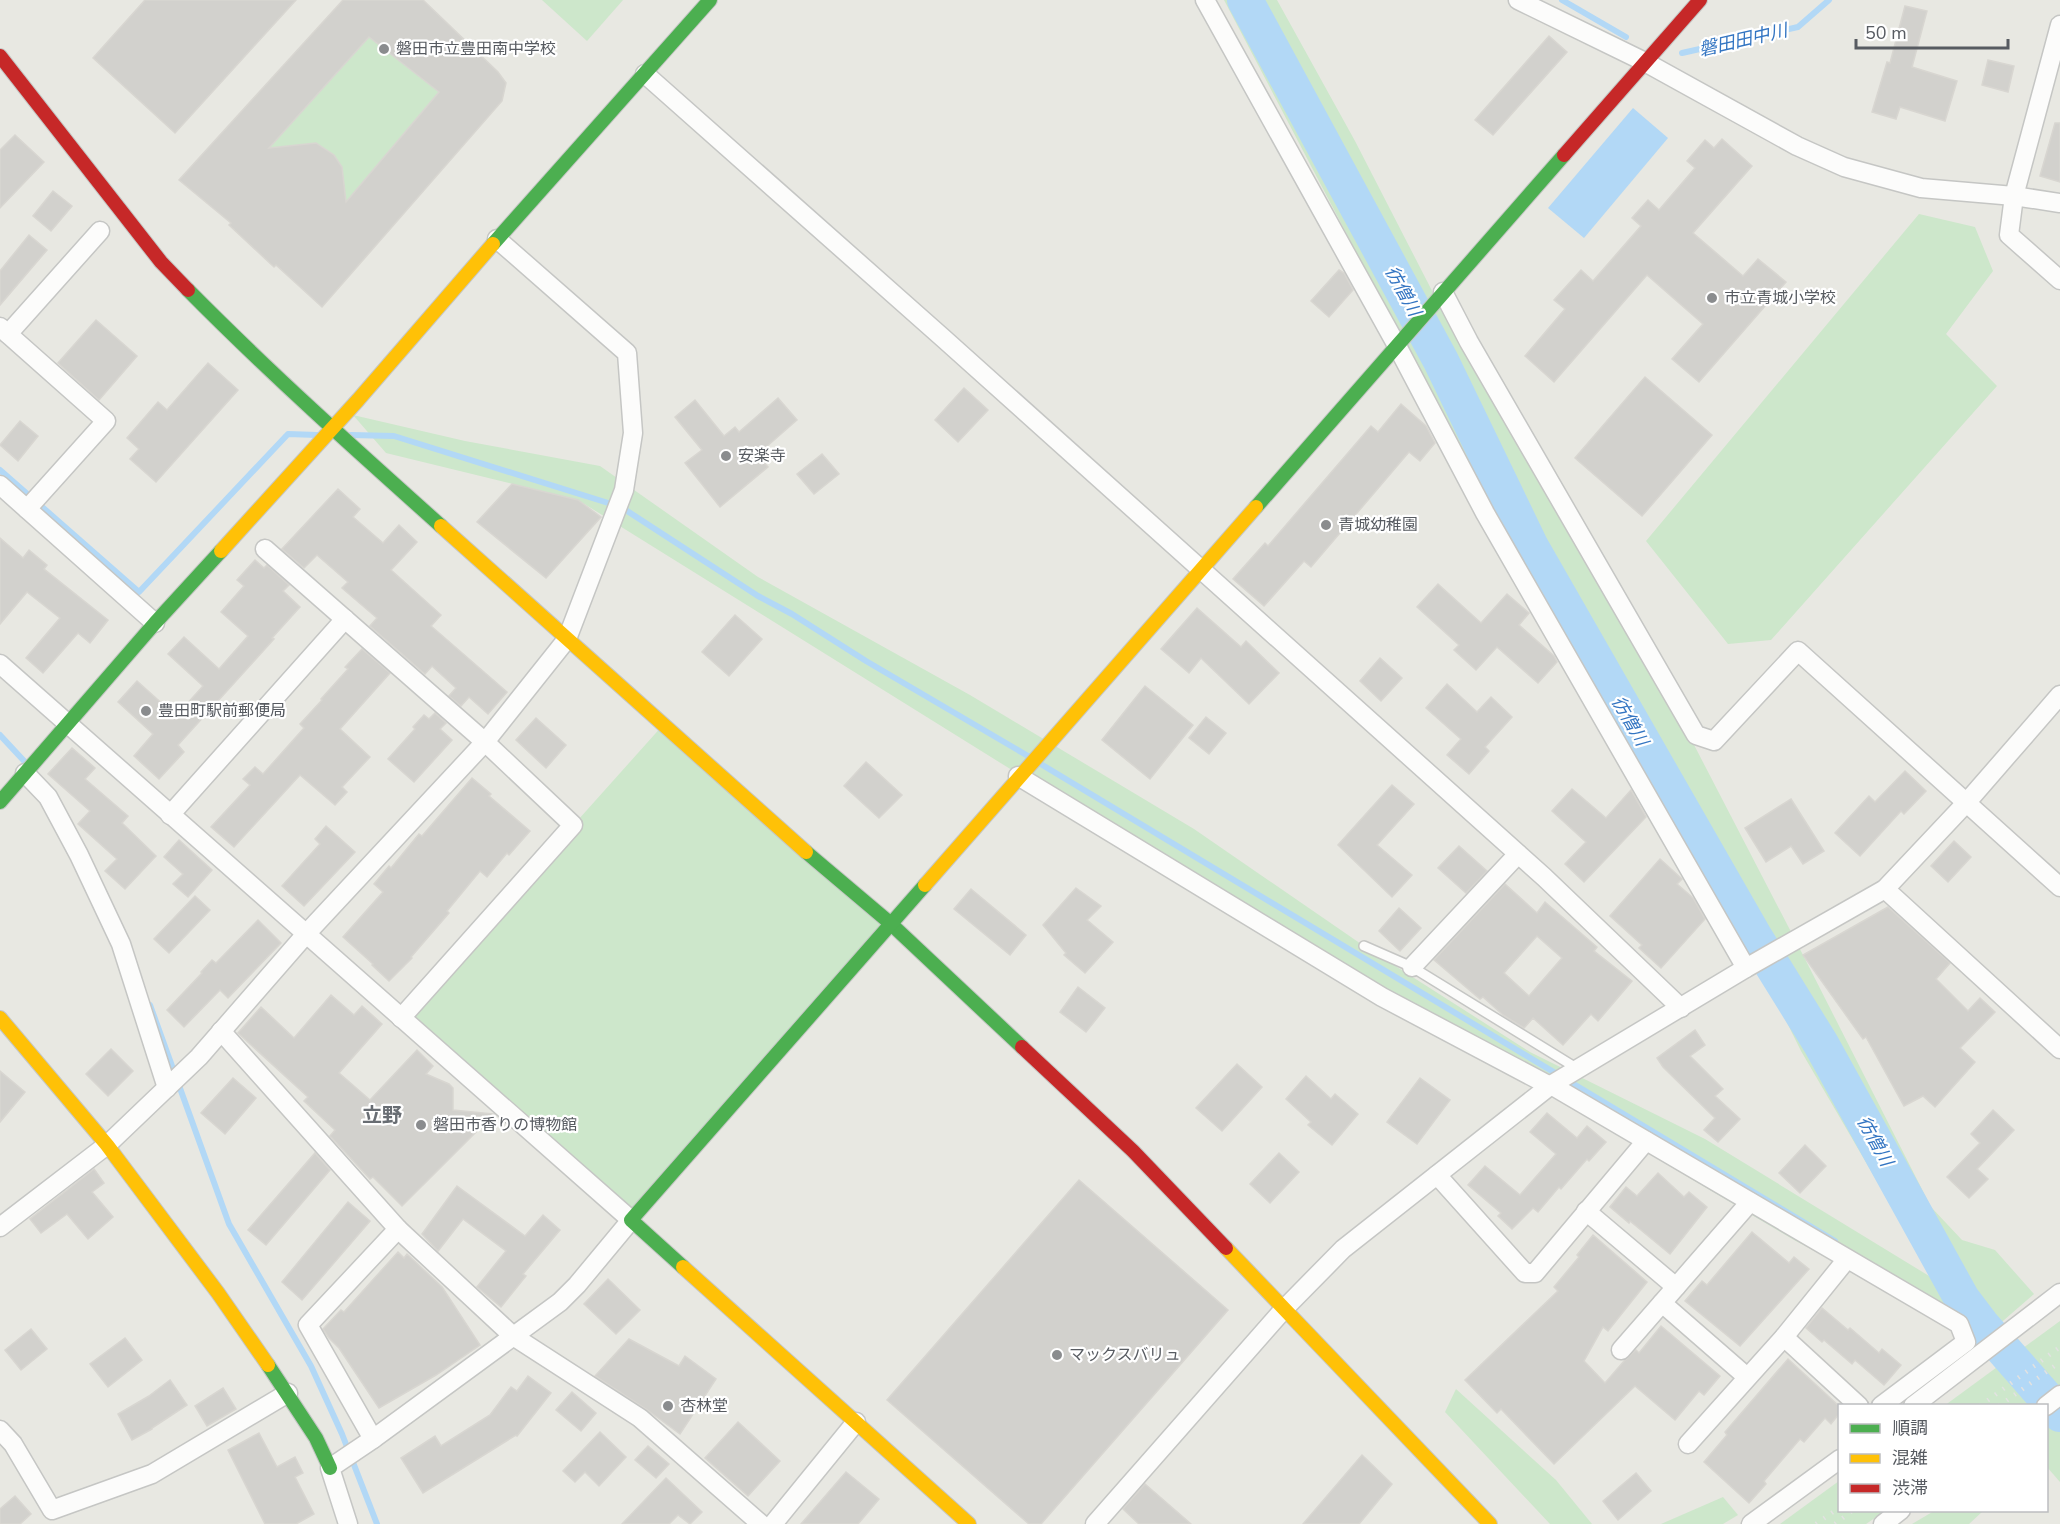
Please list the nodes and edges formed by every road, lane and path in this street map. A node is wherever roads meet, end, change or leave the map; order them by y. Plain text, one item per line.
1 (710, 0) edge
2 (1205, 0) edge
3 (1518, 0) edge
4 (1700, 0) edge
5 (2060, 25) edge
6 (0, 56) edge
7 (1645, 62) junction
8 (645, 74) junction
9 (2014, 196) junction
10 (2060, 203) edge
11 (100, 231) dead end
12 (497, 239) junction
13 (2060, 280) edge
14 (1443, 292) junction
15 (4, 331) edge
16 (1396, 344) junction
17 (331, 428) junction
18 (0, 485) edge
19 (27, 509) junction
20 (265, 549) dead end
21 (1200, 568) junction
22 (345, 619) junction
23 (155, 623) junction
24 (567, 639) junction
25 (0, 664) edge
26 (2060, 695) edge
27 (68, 725) junction
28 (485, 742) junction
29 (25, 773) junction
30 (1018, 776) junction
31 (0, 802) edge
32 (1967, 802) junction
33 (170, 815) junction
34 (1518, 854) junction
35 (2060, 887) edge
36 (1885, 890) junction
37 (890, 923) junction
38 (306, 934) junction
39 (1364, 946) dead end
40 (1412, 967) junction
41 (1746, 968) junction
42 (1681, 1008) junction
43 (0, 1018) edge
44 (401, 1018) junction
45 (221, 1031) junction
46 (2060, 1049) edge
47 (1577, 1070) junction
48 (1551, 1086) junction
49 (167, 1088) junction
50 (1646, 1141) junction
51 (107, 1145) junction
52 (1437, 1175) junction
53 (1750, 1202) junction
54 (1586, 1211) junction
55 (631, 1220) junction
56 (0, 1227) edge
57 (398, 1229) junction
58 (1847, 1259) junction
59 (1676, 1287) junction
60 (2060, 1293) edge
61 (1662, 1303) junction
62 (1284, 1309) junction
63 (513, 1336) junction
64 (1784, 1337) junction
65 (1621, 1350) dead end
66 (1747, 1377) junction
67 (288, 1393) junction
68 (2060, 1395) edge
69 (1857, 1404) edge
70 (1884, 1404) edge
71 (1916, 1404) edge
72 (2048, 1404) edge
73 (856, 1422) junction
74 (0, 1430) edge
75 (373, 1439) junction
76 (1688, 1444) dead end
77 (1838, 1460) edge
78 (330, 1468) junction
79 (1898, 1512) edge
80 (55, 1517) edge
81 (348, 1524) edge
82 (761, 1524) edge
83 (773, 1524) edge
84 (969, 1524) edge
85 (1095, 1524) edge
86 (1490, 1524) edge
87 (1751, 1524) edge
88 (1883, 1524) edge

1 - 8 street
2 - 16 street
3 - 7 street
4 - 7 street
5 - 9 street
6 - 17 street
7 - 9 street
7 - 14 street
8 - 12 street
8 - 21 street
9 - 10 street
9 - 13 street
11 - 15 street
12 - 17 street
12 - 24 street
14 - 16 street
14 - 32 street
15 - 19 street
16 - 21 street
16 - 41 street
17 - 23 street
17 - 24 street
18 - 19 street
19 - 23 street
20 - 22 street
21 - 30 street
21 - 34 street
22 - 28 street
22 - 33 street
23 - 27 street
24 - 28 street
24 - 37 street
25 - 27 street
26 - 32 street
27 - 29 street
27 - 33 street
28 - 38 street
28 - 44 street
29 - 31 street
29 - 49 street
30 - 37 street
30 - 48 street
32 - 35 street
32 - 36 street
33 - 38 street
34 - 40 street
34 - 42 street
36 - 41 street
36 - 46 street
37 - 55 street
37 - 62 street
38 - 44 street
38 - 45 street
39 - 40 lane
40 - 47 lane
41 - 42 street
42 - 47 street
43 - 51 street
44 - 55 street
45 - 49 street
45 - 57 street
47 - 48 street
48 - 50 street
48 - 52 street
49 - 51 street
50 - 53 street
50 - 54 street
51 - 56 street
51 - 67 street
52 - 54 street
52 - 62 street
53 - 58 street
53 - 59 street
54 - 59 street
55 - 63 street
55 - 73 street
57 - 63 street
57 - 75 street
58 - 64 street
58 - 70 street
59 - 61 street
60 - 71 street
61 - 65 street
61 - 66 street
62 - 85 street
62 - 86 street
63 - 75 street
63 - 82 street
64 - 66 street
64 - 69 street
66 - 76 street
67 - 78 street
67 - 80 street
68 - 72 street
73 - 83 street
73 - 84 street
74 - 80 street
75 - 78 street
77 - 87 street
78 - 81 street
79 - 88 street

